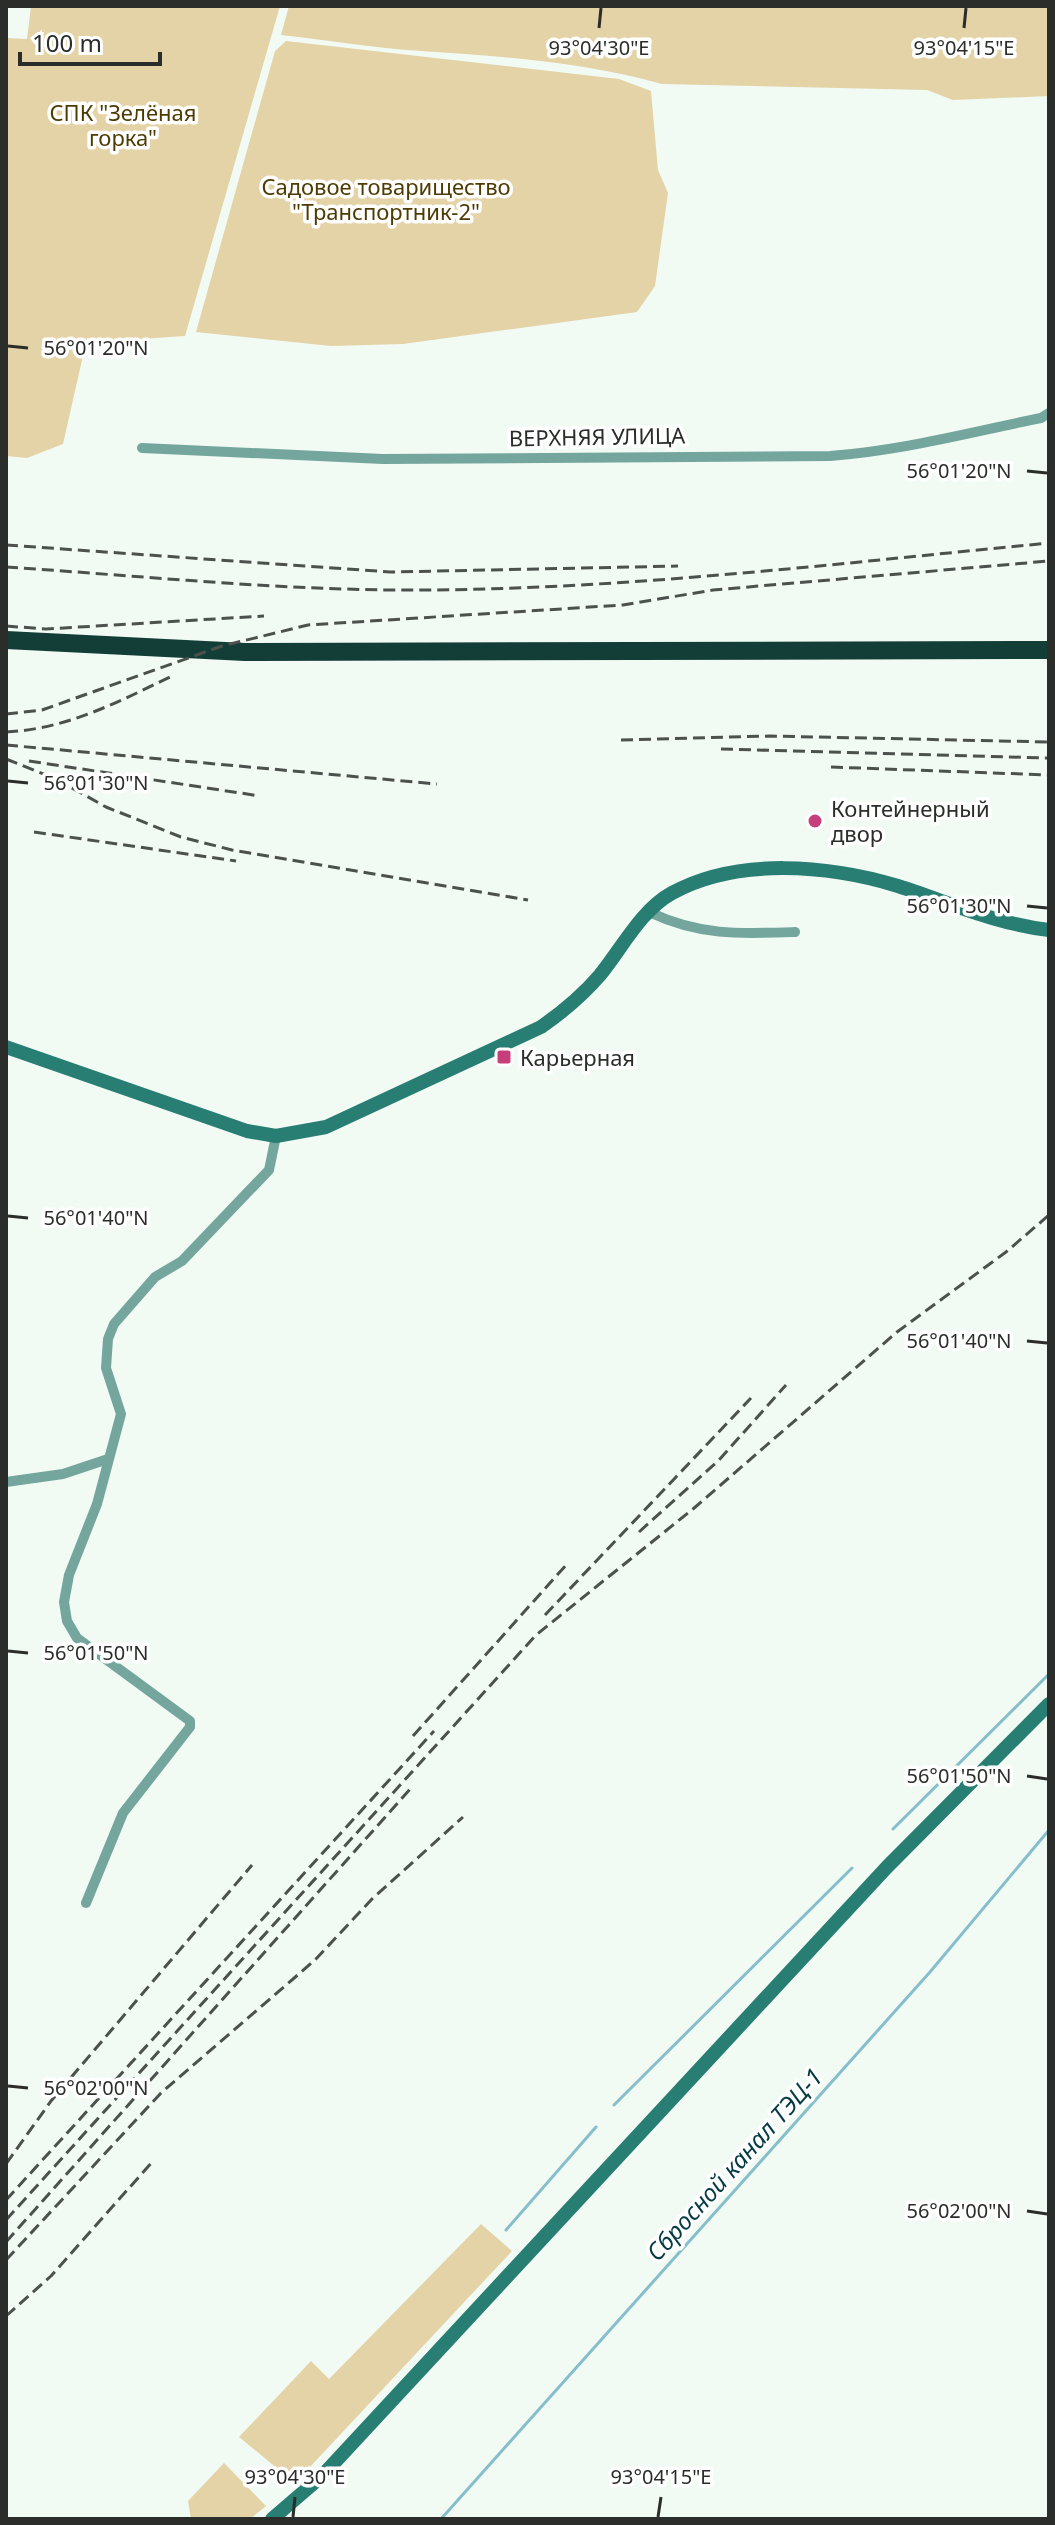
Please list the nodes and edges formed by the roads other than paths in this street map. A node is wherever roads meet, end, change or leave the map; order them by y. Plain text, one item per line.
1 (1049, 413) edge
2 (142, 448) dead end
3 (6, 640) edge
4 (1049, 650) edge
5 (649, 912) junction
6 (1049, 930) edge
7 (795, 932) dead end
8 (6, 1047) edge
9 (276, 1136) junction
10 (108, 1459) junction
11 (6, 1482) edge
12 (1049, 1704) edge
13 (86, 1903) dead end
14 (272, 2519) edge

1 - 2 street, ВЕРХНЯЯ УЛИЦА
3 - 4 highway
5 - 6 street
5 - 7 street
5 - 9 street
8 - 9 street
9 - 10 street
10 - 11 street
10 - 13 street
12 - 14 street

